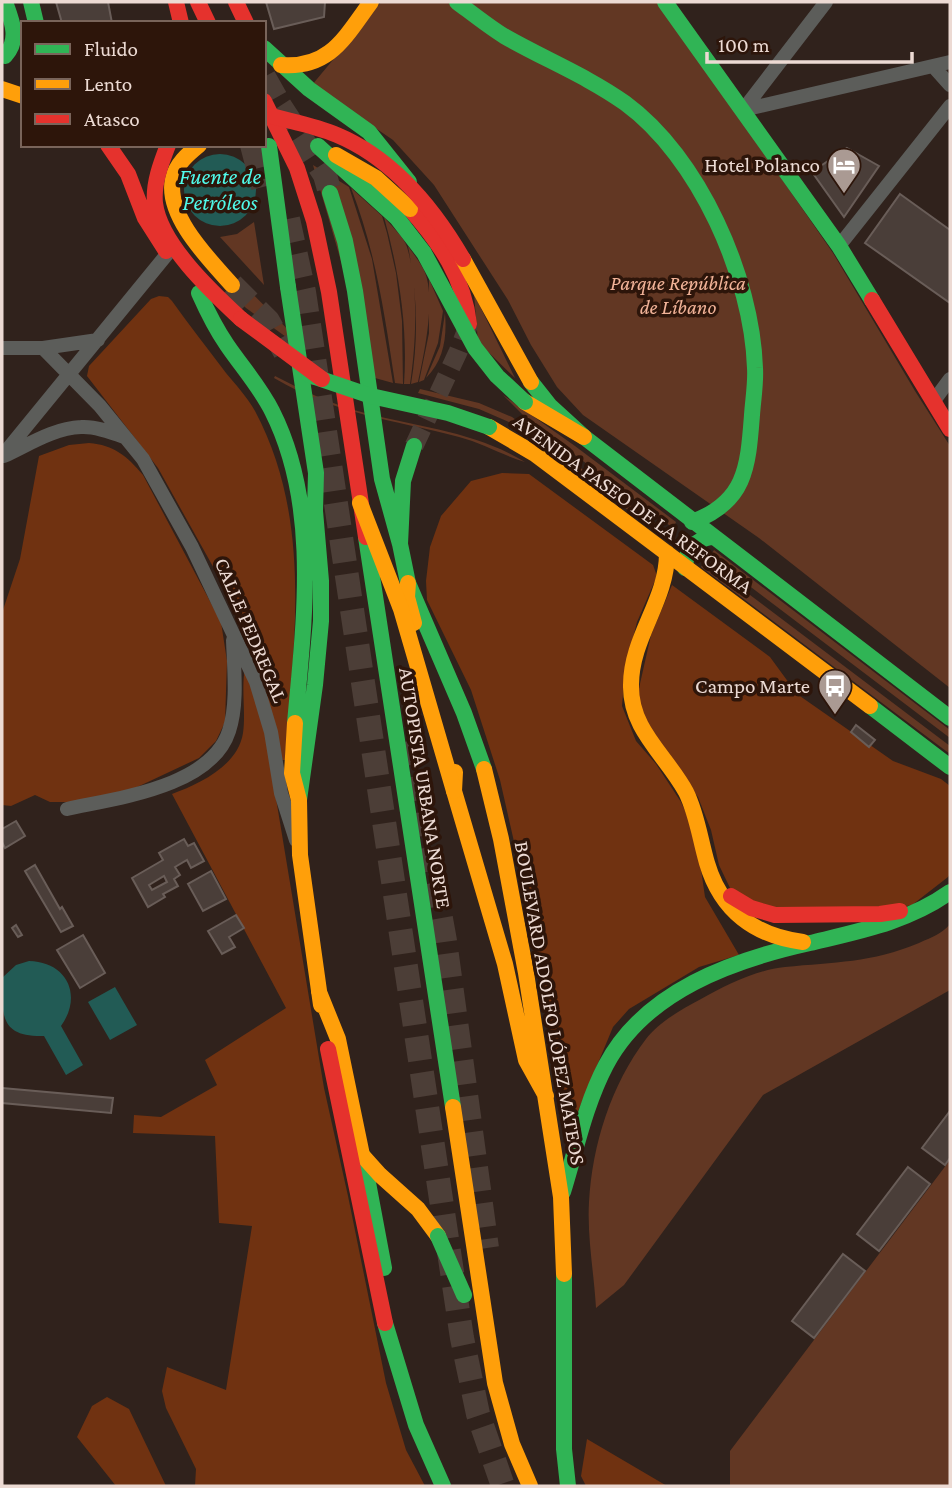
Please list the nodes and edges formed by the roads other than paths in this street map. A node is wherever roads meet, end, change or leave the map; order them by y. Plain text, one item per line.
1 (5, 2) edge
2 (30, 2) edge
3 (176, 2) edge
4 (196, 2) edge
5 (236, 2) edge
6 (371, 2) edge
7 (457, 2) edge
8 (665, 2) edge
9 (826, 2) edge
10 (35, 21) edge
11 (181, 21) edge
12 (197, 21) edge
13 (207, 21) edge
14 (245, 21) edge
15 (266, 50) edge
16 (3, 55) edge
17 (21, 61) edge
18 (950, 62) edge
19 (281, 65) junction
20 (933, 66) junction
21 (950, 85) edge
22 (2, 89) edge
23 (21, 95) edge
24 (266, 104) edge
25 (950, 106) edge
26 (743, 110) junction
27 (266, 115) edge
28 (289, 122) junction
29 (267, 142) edge
30 (318, 146) junction
31 (109, 147) edge
32 (167, 147) edge
33 (197, 147) edge
34 (263, 187) tunnel mouth
35 (330, 193) tunnel mouth
36 (414, 202) junction
37 (294, 212) tunnel mouth
38 (839, 246) junction
39 (168, 253) junction
40 (232, 285) tunnel mouth
41 (200, 293) junction
42 (317, 320) dead end
43 (469, 324) tunnel mouth
44 (97, 340) junction
45 (2, 348) edge
46 (43, 348) junction
47 (70, 376) junction
48 (322, 379) junction
49 (950, 379) edge
50 (329, 399) dead end
51 (933, 402) junction
52 (950, 429) edge
53 (125, 437) junction
54 (584, 437) junction
55 (414, 446) tunnel mouth
56 (2, 457) edge
57 (360, 503) junction
58 (315, 511) junction
59 (692, 522) junction
60 (711, 537) junction
61 (400, 544) junction
62 (667, 553) junction
63 (685, 568) junction
64 (408, 583) junction
65 (232, 632) junction
66 (426, 686) junction
67 (442, 718) junction
68 (950, 718) edge
69 (950, 767) edge
70 (454, 791) junction
71 (299, 800) junction
72 (67, 809) dead end
73 (300, 855) junction
74 (713, 880) junction
75 (950, 892) edge
76 (932, 904) junction
77 (808, 943) junction
78 (319, 992) junction
79 (546, 1096) junction
80 (362, 1155) junction
81 (561, 1197) junction
82 (455, 1234) dead end
83 (464, 1295) junction
84 (467, 1314) dead end
85 (385, 1325) junction
86 (443, 1486) edge
87 (530, 1486) edge
88 (568, 1486) edge

1 - 16 main road
2 - 10 main road
3 - 11 main road
4 - 12 main road
4 - 13 main road
5 - 14 main road
6 - 19 main road
7 - 59 main road
8 - 26 main road
9 - 26 street
15 - 19 main road
16 - 17 main road
18 - 20 street
19 - 36 main road, bridge
20 - 21 street
20 - 26 street
22 - 23 main road
24 - 57 main road, AUTOPISTA URBANA NORTE, bridge
25 - 38 street
26 - 38 main road
27 - 28 main road, AVENIDA PASEO DE LA REFORMA, bridge
28 - 30 main road
28 - 36 main road, AVENIDA PASEO DE LA REFORMA, bridge
29 - 37 main road, bridge
29 - 58 main road, bridge
30 - 36 main road, bridge
30 - 54 main road, bridge
31 - 39 main road, AVENIDA PASEO DE LA REFORMA
32 - 48 main road, bridge
33 - 40 main road
34 - 58 main road
35 - 61 main road
36 - 43 main road
36 - 54 main road, AVENIDA PASEO DE LA REFORMA, bridge
38 - 51 main road
39 - 41 main road, AVENIDA PASEO DE LA REFORMA
39 - 44 street
41 - 48 main road, AVENIDA PASEO DE LA REFORMA, bridge
41 - 71 main road
42 - 50 main road
44 - 46 street
44 - 47 street
45 - 46 street
46 - 47 street, CALLE PEDREGAL
47 - 53 street, CALLE PEDREGAL
47 - 56 street
48 - 62 main road, AVENIDA PASEO DE LA REFORMA, bridge
49 - 51 street
51 - 52 main road
53 - 56 street
53 - 65 street, CALLE PEDREGAL
54 - 59 main road, AVENIDA PASEO DE LA REFORMA
55 - 61 main road
57 - 66 main road, bridge
57 - 87 main road, AUTOPISTA URBANA NORTE, bridge
58 - 71 main road
59 - 60 main road, AVENIDA PASEO DE LA REFORMA
60 - 63 main road
60 - 68 main road, AVENIDA PASEO DE LA REFORMA
61 - 64 main road, BOULEVARD ADOLFO LÓPEZ MATEOS
62 - 63 main road, AVENIDA PASEO DE LA REFORMA
62 - 74 main road
63 - 69 main road, AVENIDA PASEO DE LA REFORMA
64 - 67 main road
64 - 79 main road, BOULEVARD ADOLFO LÓPEZ MATEOS
65 - 72 street
65 - 73 street, CALLE PEDREGAL
66 - 67 main road
66 - 70 main road, bridge
67 - 70 main road
70 - 79 main road
71 - 73 main road
73 - 78 main road
74 - 76 main road
74 - 77 main road
75 - 76 main road
76 - 77 main road
77 - 81 main road
78 - 80 main road
78 - 85 main road
79 - 81 main road, BOULEVARD ADOLFO LÓPEZ MATEOS
80 - 83 main road, bridge
80 - 85 main road
81 - 88 main road, BOULEVARD ADOLFO LÓPEZ MATEOS
82 - 83 main road, bridge
83 - 84 main road
85 - 86 main road

